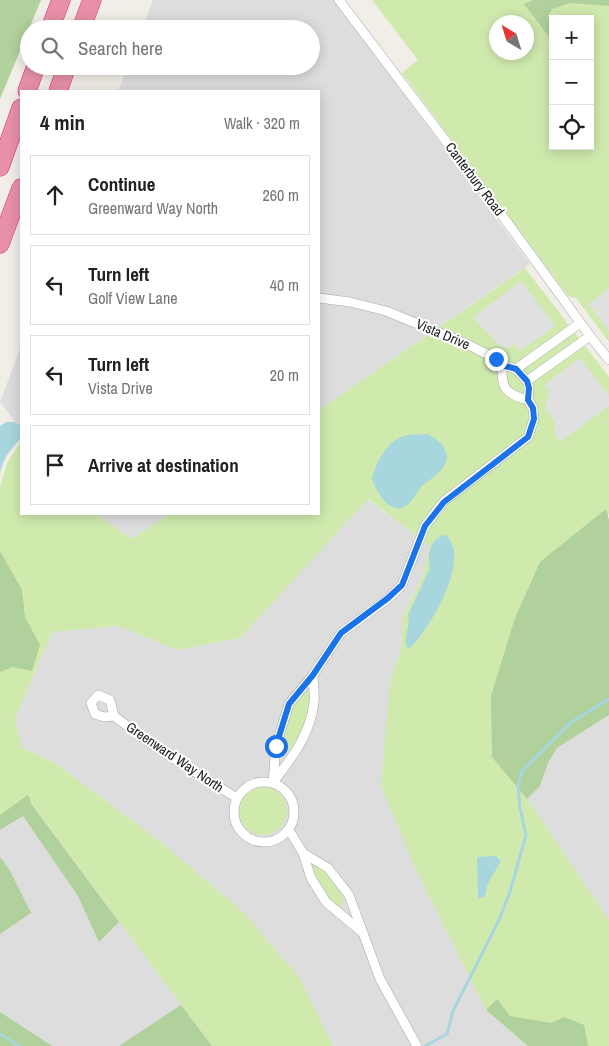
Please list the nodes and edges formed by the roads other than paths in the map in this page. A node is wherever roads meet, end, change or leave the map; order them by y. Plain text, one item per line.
1 (61, 0) edge
2 (92, 0) edge
3 (339, 0) edge
4 (53, 20) edge
5 (85, 20) edge
6 (33, 75) edge
7 (64, 75) edge
8 (27, 90) edge
9 (58, 90) edge
10 (20, 111) edge
11 (0, 167) edge
12 (20, 191) edge
13 (0, 244) edge
14 (320, 298) edge
15 (580, 323) junction
16 (590, 336) junction
17 (609, 360) edge
18 (502, 365) junction
19 (516, 369) junction
20 (527, 381) junction
21 (528, 400) junction
22 (313, 675) junction
23 (114, 716) dead end
24 (273, 782) junction
25 (237, 798) junction
26 (288, 830) junction
27 (303, 853) junction
28 (363, 933) junction
29 (415, 1043) edge

1 - 4 highway
2 - 5 highway
3 - 15 street, Canterbury Road
6 - 8 highway
7 - 9 highway
10 - 11 highway
12 - 13 highway
14 - 18 street, Vista Drive
15 - 16 street, Canterbury Road
15 - 19 street
16 - 17 street, Canterbury Road
16 - 20 street
18 - 19 street, Vista Drive
18 - 21 street
19 - 20 street
20 - 21 street
21 - 22 street
22 - 24 street
22 - 24 street
23 - 25 street, Greenward Way North
24 - 25 street, Greenward Way North
24 - 26 street
25 - 26 street, Greenward Way North
26 - 27 street
27 - 28 street
27 - 28 street
28 - 29 street

